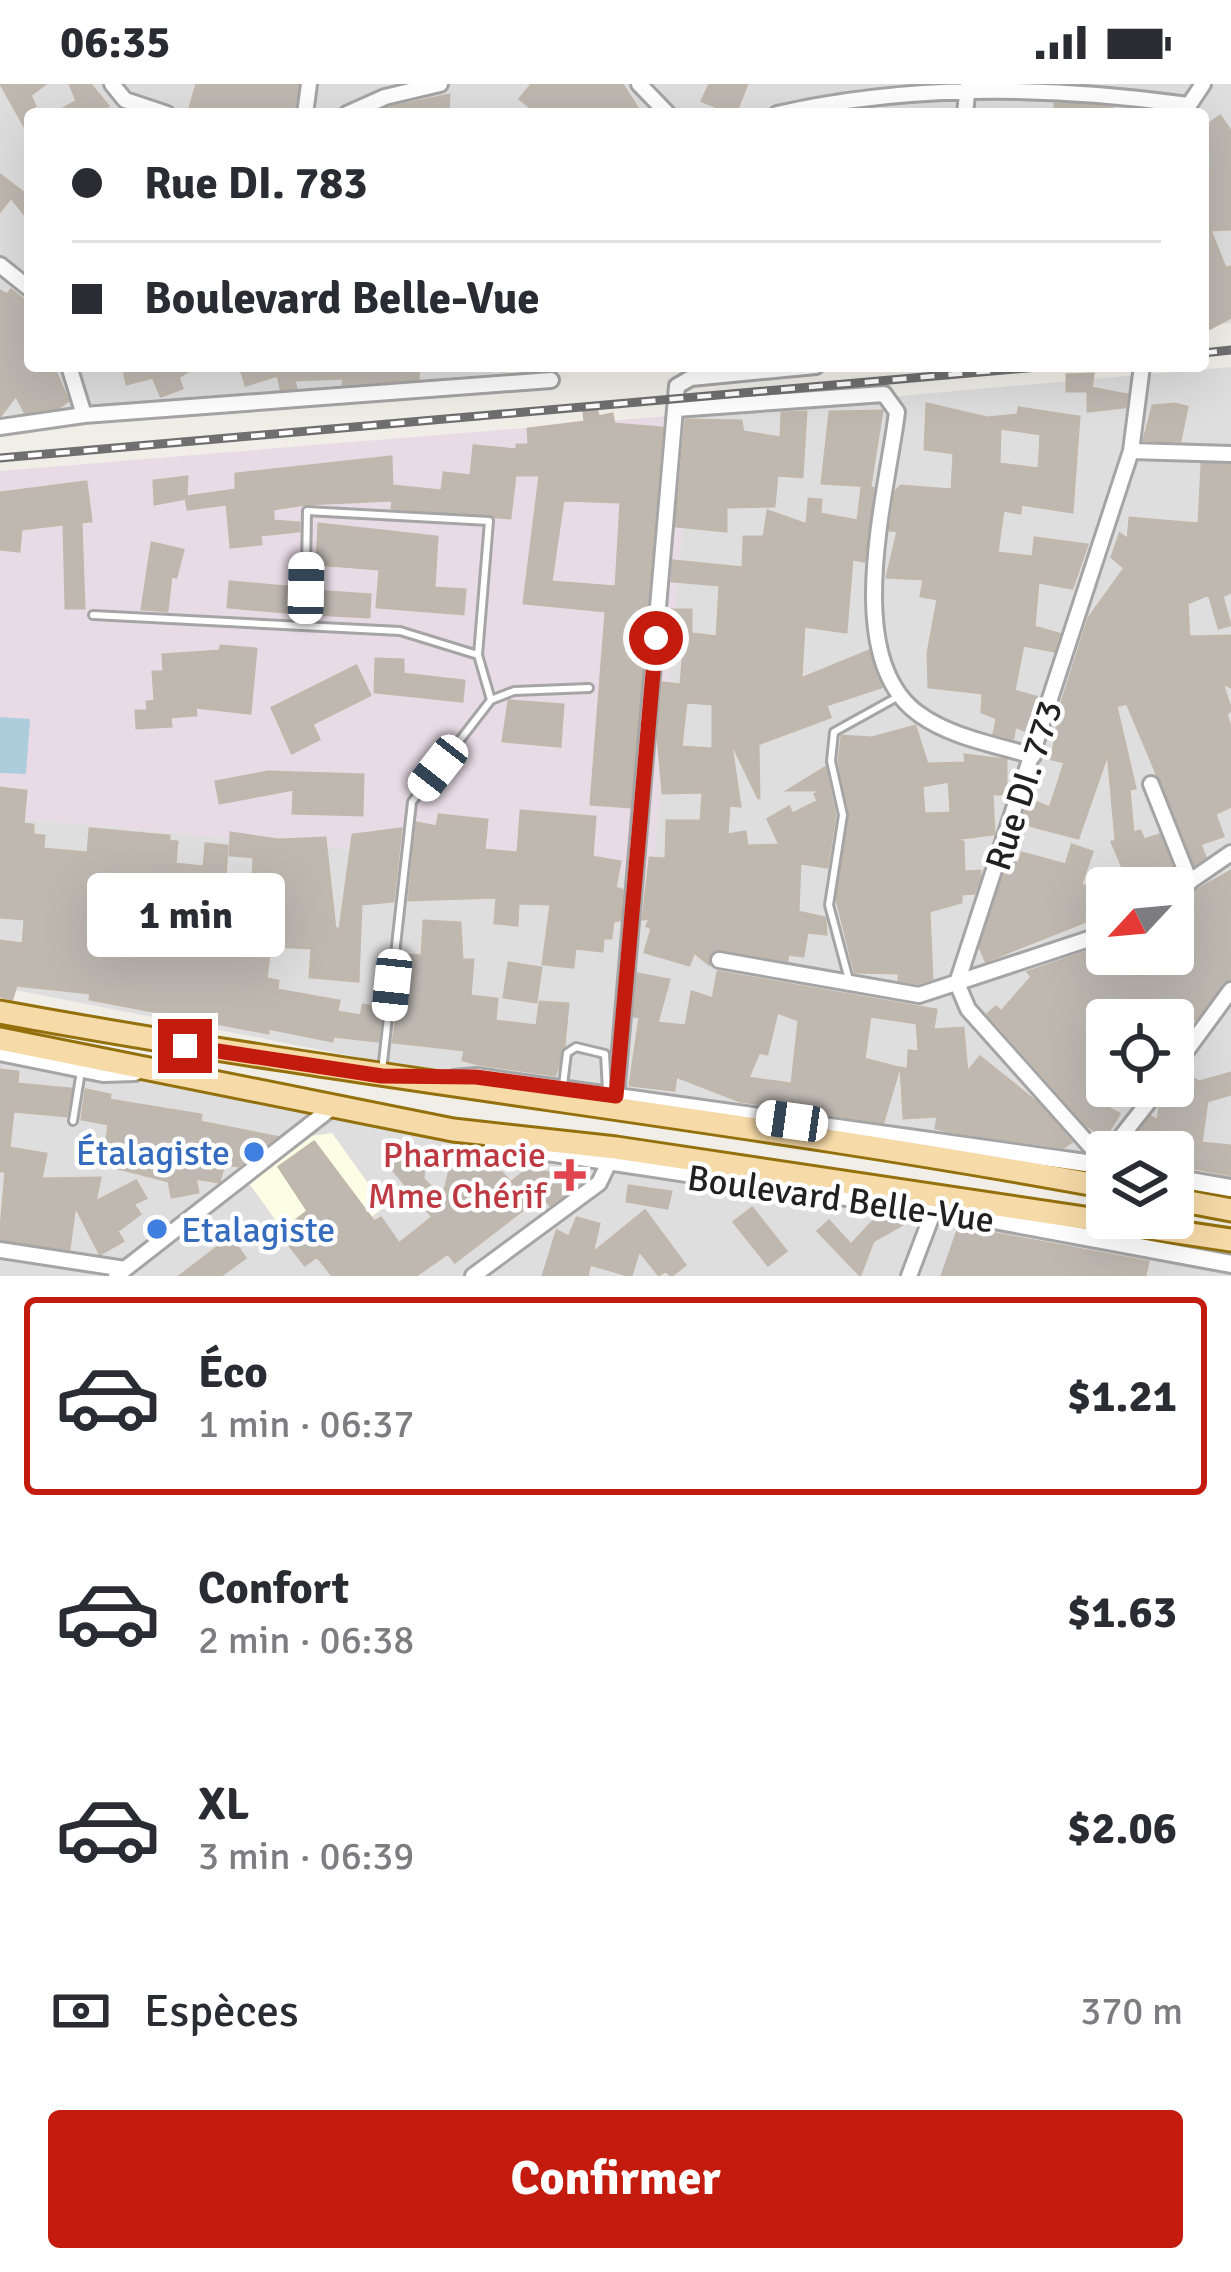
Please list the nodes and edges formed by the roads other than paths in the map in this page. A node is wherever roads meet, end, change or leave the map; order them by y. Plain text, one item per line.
1 (112, 84) edge
2 (440, 84) edge
3 (639, 84) edge
4 (968, 87) edge
5 (149, 108) edge
6 (360, 108) edge
7 (662, 108) edge
8 (801, 108) edge
9 (1174, 108) edge
10 (0, 265) edge
11 (24, 284) edge
12 (71, 372) edge
13 (544, 372) edge
14 (742, 372) edge
15 (1141, 372) edge
16 (676, 409) junction
17 (84, 415) junction
18 (0, 427) edge
19 (1131, 451) junction
20 (1231, 454) edge
21 (93, 615) dead end
22 (305, 626) junction
23 (478, 655) junction
24 (589, 688) dead end
25 (902, 694) junction
26 (490, 700) junction
27 (1033, 756) junction
28 (1151, 784) dead end
29 (1231, 853) edge
30 (1184, 867) edge
31 (1194, 880) edge
32 (1086, 940) edge
33 (719, 960) dead end
34 (849, 980) junction
35 (957, 983) junction
36 (1231, 990) edge
37 (0, 1002) edge
38 (0, 1012) edge
39 (0, 1039) edge
40 (1194, 1040) edge
41 (191, 1047) junction
42 (0, 1052) edge
43 (81, 1067) junction
44 (168, 1072) junction
45 (382, 1076) junction
46 (195, 1078) junction
47 (434, 1080) junction
48 (562, 1089) junction
49 (611, 1096) junction
50 (335, 1106) junction
51 (1144, 1107) edge
52 (74, 1121) dead end
53 (417, 1122) junction
54 (1126, 1131) edge
55 (1086, 1145) edge
56 (612, 1156) junction
57 (1086, 1161) edge
58 (1194, 1182) edge
59 (1086, 1184) edge
60 (1231, 1188) edge
61 (1194, 1203) edge
62 (934, 1210) junction
63 (1231, 1210) edge
64 (1231, 1240) edge
65 (0, 1250) edge
66 (1231, 1264) edge
67 (120, 1273) edge
68 (473, 1276) edge
69 (909, 1276) edge

1 - 5 street
2 - 6 street
3 - 7 street
4 - 8 street
4 - 9 street
10 - 11 street
12 - 17 street
13 - 17 street
14 - 16 street
15 - 19 street, Rue DI. 773
16 - 25 street
16 - 49 street
17 - 18 street
19 - 20 street
19 - 27 street, Rue DI. 773
21 - 22 lane
22 - 23 lane
22 - 23 lane
23 - 26 lane
24 - 26 lane
25 - 27 street
25 - 34 lane
26 - 45 lane
27 - 35 street, Rue DI. 773
28 - 30 street
29 - 31 street
32 - 35 street
33 - 34 street
34 - 35 street
35 - 55 street
36 - 40 street
37 - 41 street, Boulevard Belle-Vue
38 - 41 main road, Boulevard Belle-Vue
39 - 44 main road, Boulevard Belle-Vue
41 - 45 main road, Boulevard Belle-Vue
41 - 46 main road
42 - 43 street, Boulevard Belle-Vue
43 - 44 street, Boulevard Belle-Vue
43 - 52 lane
44 - 46 main road, Boulevard Belle-Vue
45 - 47 main road, Boulevard Belle-Vue
46 - 50 main road, Boulevard Belle-Vue
47 - 48 street, Boulevard Belle-Vue
47 - 53 main road
47 - 59 main road, Boulevard Belle-Vue
48 - 49 street, Boulevard Belle-Vue
48 - 49 lane
49 - 57 street, Boulevard Belle-Vue
50 - 53 main road, Boulevard Belle-Vue
50 - 67 street
51 - 54 street
53 - 56 main road, Boulevard Belle-Vue
56 - 62 street, Boulevard Belle-Vue
56 - 64 main road, Boulevard Belle-Vue
56 - 68 street
58 - 60 street
61 - 63 main road
62 - 66 street, Boulevard Belle-Vue
62 - 69 street
65 - 67 street

